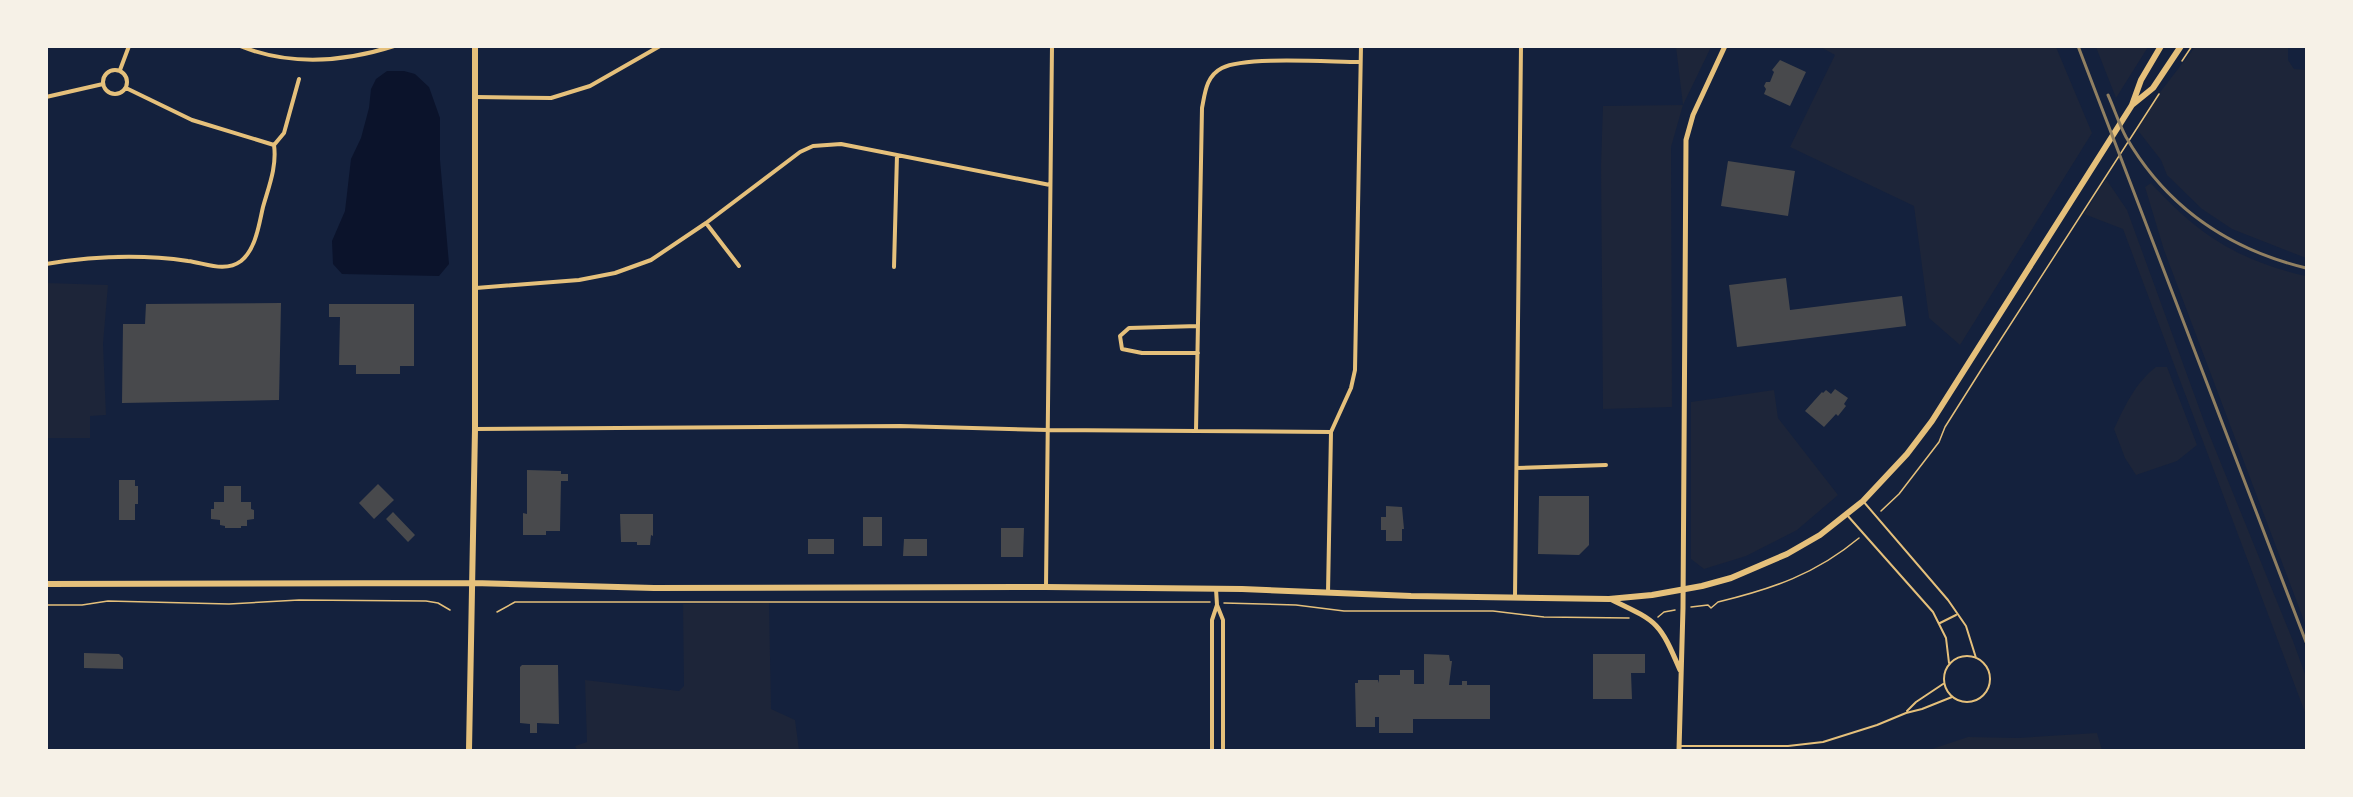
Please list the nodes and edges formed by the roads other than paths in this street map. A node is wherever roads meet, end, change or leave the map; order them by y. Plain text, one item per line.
1 (129, 46) edge
2 (240, 46) edge
3 (394, 46) edge
4 (474, 46) edge
5 (660, 46) edge
6 (1052, 46) edge
7 (1361, 46) edge
8 (1521, 46) edge
9 (1725, 46) edge
10 (2161, 46) edge
11 (2181, 46) edge
12 (1360, 62) junction
13 (120, 70) junction
14 (299, 79) dead end
15 (104, 84) junction
16 (126, 88) junction
17 (46, 97) edge
18 (475, 97) junction
19 (2132, 105) junction
20 (274, 145) junction
21 (897, 155) junction
22 (1050, 185) junction
23 (706, 223) junction
24 (46, 264) edge
25 (739, 266) dead end
26 (894, 267) dead end
27 (476, 288) junction
28 (1198, 326) junction
29 (1198, 353) junction
30 (475, 429) junction
31 (1048, 430) junction
32 (1196, 431) junction
33 (1331, 432) junction
34 (1606, 465) dead end
35 (1517, 468) junction
36 (1863, 501) junction
37 (1847, 515) junction
38 (473, 583) junction
39 (46, 584) edge
40 (1046, 587) junction
41 (1216, 588) junction
42 (1683, 590) junction
43 (1328, 593) junction
44 (1515, 597) junction
45 (1609, 599) junction
46 (1217, 605) junction
47 (1957, 614) junction
48 (1940, 623) junction
49 (1976, 658) junction
50 (1950, 663) junction
51 (1682, 673) junction
52 (1943, 684) junction
53 (1952, 697) junction
54 (1906, 713) junction
55 (1212, 728) junction
56 (1223, 728) junction
57 (1679, 748) edge
58 (470, 750) edge
59 (1212, 750) edge
60 (1223, 750) edge

1 - 13 street
2 - 3 street
4 - 18 main road
5 - 18 street
6 - 22 street
7 - 12 street
8 - 35 street
9 - 42 street
10 - 19 main road
11 - 19 main road
12 - 28 street
12 - 33 street
13 - 15 street
13 - 16 street
14 - 20 street
15 - 16 street
15 - 17 street
16 - 20 street
18 - 27 main road
19 - 36 main road
20 - 24 street
21 - 22 street
21 - 23 street
21 - 26 street
22 - 31 street
23 - 25 street
23 - 27 street
27 - 30 main road
28 - 29 street
28 - 29 street
29 - 32 street
30 - 31 street
30 - 38 main road
31 - 32 street
31 - 40 street
32 - 33 street
33 - 43 street
34 - 35 street
35 - 44 street
36 - 37 main road
36 - 47 lane
37 - 42 main road
37 - 48 lane
38 - 39 main road
38 - 40 main road
38 - 58 main road
40 - 41 main road
41 - 43 main road
41 - 46 street
42 - 45 main road
42 - 51 street
43 - 44 main road
44 - 45 main road
45 - 51 street
46 - 55 street
46 - 56 street
47 - 48 lane
47 - 49 lane
48 - 50 lane
49 - 50 lane
49 - 53 lane
50 - 52 lane
51 - 57 street
52 - 53 lane
52 - 54 lane
53 - 54 lane
54 - 57 lane
55 - 56 street
55 - 59 street
56 - 60 street

